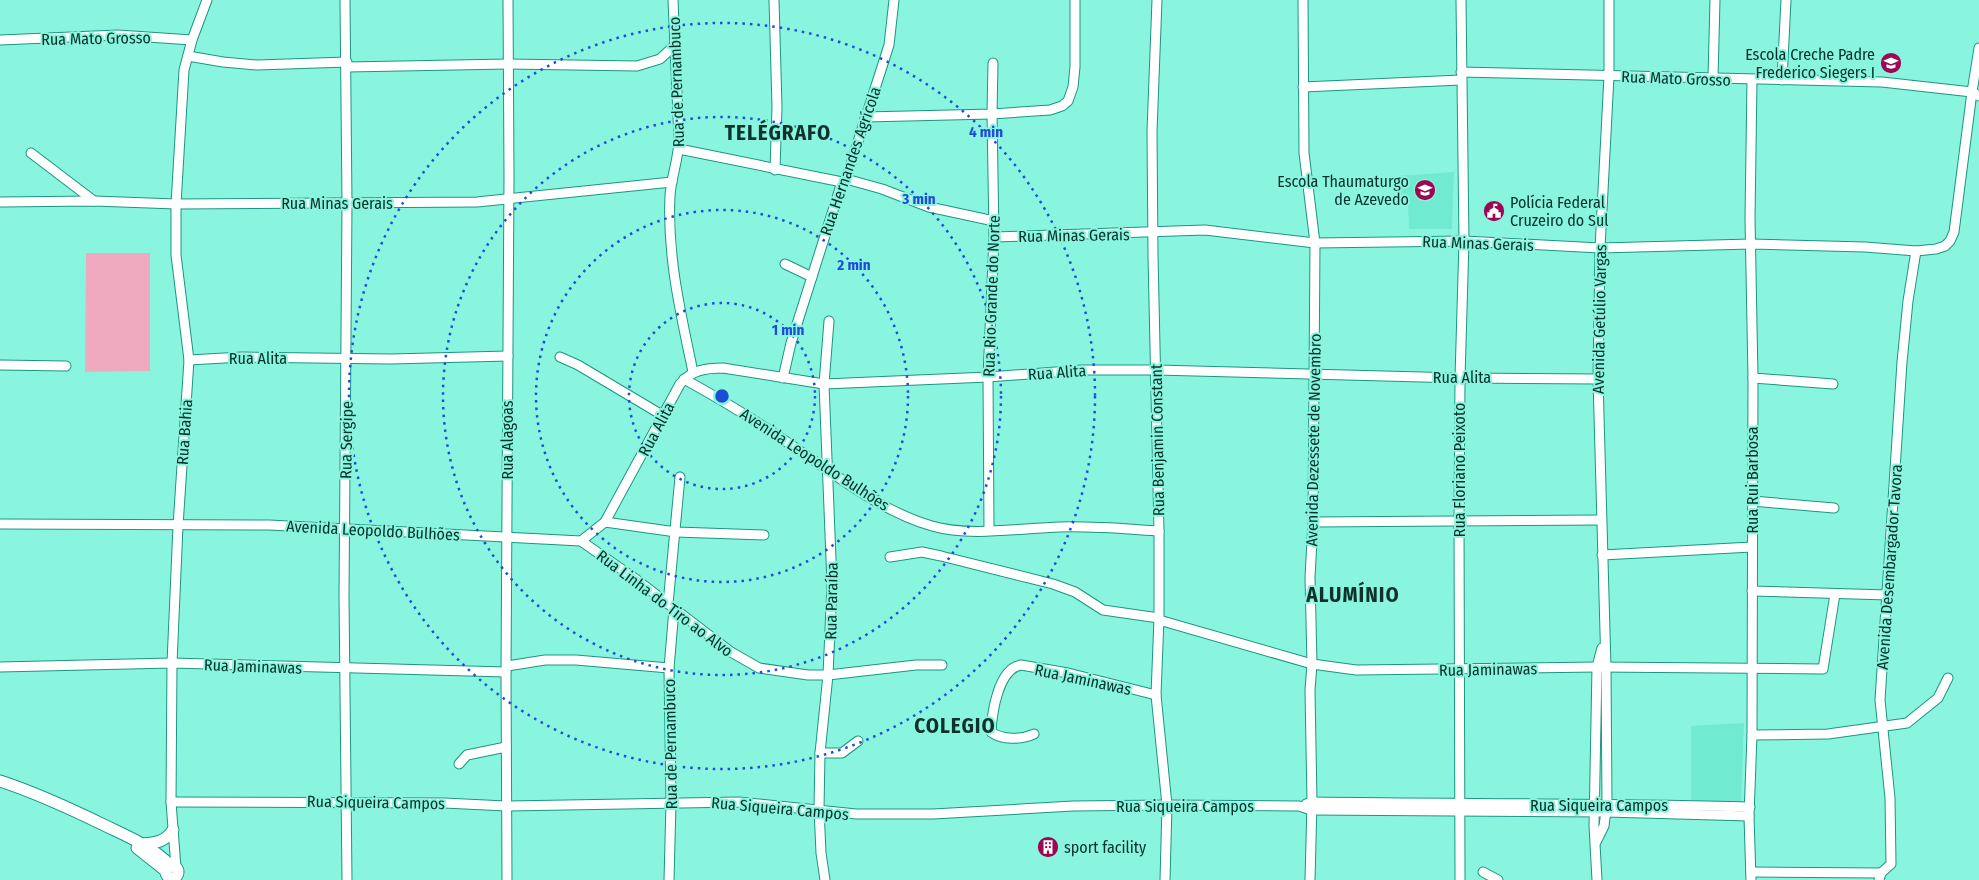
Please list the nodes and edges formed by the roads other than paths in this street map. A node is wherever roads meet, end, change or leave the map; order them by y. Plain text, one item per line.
1 (207, 0) edge
2 (345, 0) edge
3 (508, 0) edge
4 (673, 0) edge
5 (774, 0) edge
6 (894, 0) edge
7 (1075, 0) edge
8 (1157, 0) edge
9 (1303, 0) edge
10 (1461, 0) edge
11 (1609, 0) edge
12 (1715, 0) edge
13 (1786, 0) edge
14 (0, 40) edge
15 (192, 40) junction
16 (674, 46) junction
17 (1979, 48) edge
18 (188, 56) junction
19 (993, 63) dead end
20 (347, 64) junction
21 (508, 64) junction
22 (1461, 76) junction
23 (1609, 76) junction
24 (1713, 78) junction
25 (1752, 80) junction
26 (1782, 80) junction
27 (1302, 87) junction
28 (1975, 94) edge
29 (992, 114) junction
30 (865, 117) junction
31 (679, 149) junction
32 (31, 153) dead end
33 (775, 170) junction
34 (844, 180) junction
35 (672, 182) junction
36 (508, 200) junction
37 (94, 201) junction
38 (0, 202) edge
39 (176, 204) junction
40 (347, 204) junction
41 (994, 221) junction
42 (1153, 232) junction
43 (994, 237) junction
44 (1464, 241) junction
45 (1315, 243) junction
46 (1751, 244) junction
47 (1600, 248) junction
48 (1916, 250) junction
49 (785, 264) dead end
50 (812, 277) junction
51 (829, 321) dead end
52 (508, 356) junction
53 (560, 356) dead end
54 (346, 358) junction
55 (189, 360) junction
56 (0, 365) edge
57 (66, 366) dead end
58 (1156, 370) junction
59 (693, 372) junction
60 (1313, 374) junction
61 (988, 377) junction
62 (783, 378) junction
63 (1460, 378) junction
64 (1753, 378) junction
65 (1598, 379) junction
66 (684, 380) junction
67 (824, 384) junction
68 (1833, 384) dead end
69 (662, 415) junction
70 (828, 470) junction
71 (680, 477) dead end
72 (1752, 501) junction
73 (1834, 508) dead end
74 (1600, 520) junction
75 (1459, 521) junction
76 (605, 522) junction
77 (1313, 522) junction
78 (0, 524) edge
79 (178, 526) junction
80 (345, 530) junction
81 (988, 530) junction
82 (1159, 531) junction
83 (676, 532) junction
84 (764, 535) dead end
85 (506, 536) junction
86 (581, 541) junction
87 (1752, 547) junction
88 (1602, 555) junction
89 (890, 557) dead end
90 (1752, 591) junction
91 (1835, 594) junction
92 (1888, 595) junction
93 (671, 606) junction
94 (1159, 619) junction
95 (172, 663) junction
96 (1312, 664) junction
97 (942, 665) dead end
98 (0, 667) edge
99 (346, 668) junction
100 (670, 668) junction
101 (1602, 668) junction
102 (506, 669) junction
103 (1752, 669) junction
104 (1459, 670) junction
105 (828, 675) junction
106 (1948, 678) dead end
107 (1156, 695) junction
108 (1882, 726) junction
109 (1034, 734) dead end
110 (1752, 735) junction
111 (1596, 736) junction
112 (1607, 736) junction
113 (858, 741) dead end
114 (506, 747) junction
115 (820, 753) junction
116 (459, 764) dead end
117 (0, 781) edge
118 (171, 802) junction
119 (346, 802) junction
120 (671, 803) junction
121 (1167, 805) junction
122 (506, 806) junction
123 (1312, 806) junction
124 (1460, 808) junction
125 (1595, 808) junction
126 (1607, 808) junction
127 (819, 810) junction
128 (1750, 812) junction
129 (100, 823) junction
130 (173, 830) junction
131 (1596, 842) junction
132 (142, 844) junction
133 (1483, 872) dead end
134 (172, 874) edge
135 (1751, 876) edge
136 (1880, 877) edge
137 (347, 880) edge
138 (507, 880) edge
139 (669, 880) edge
140 (826, 880) edge
141 (1165, 880) edge
142 (1310, 880) edge
143 (1460, 880) edge
144 (1498, 880) edge
145 (1597, 880) edge

1 - 15 street, Rua Bahia
2 - 20 street, Rua Sergipe
3 - 21 street, Rua Alagoas
4 - 16 street, Rua de Pernambuco
5 - 33 street
6 - 30 street, Rua Hernandes Agrícola
7 - 29 street
8 - 42 street, Rua Benjamin Constant
9 - 27 street, Avenida Dezessete de Novembro
10 - 22 street, Rua Floriano Peixoto
11 - 23 street, Avenida Getúlio Vargas
12 - 24 street
13 - 26 street
14 - 15 street, Rua Mato Grosso
15 - 18 street, Rua Bahia
16 - 21 street
16 - 31 street, Rua de Pernambuco
17 - 28 street
18 - 20 street
18 - 39 street, Rua Bahia
19 - 29 street, Rua Rio Grande do Norte
20 - 21 street
20 - 40 street, Rua Sergipe
21 - 36 street, Rua Alagoas
22 - 23 street, Rua Mato Grosso
22 - 27 street, Rua Mato Grosso
22 - 44 street, Rua Floriano Peixoto
23 - 24 street, Rua Mato Grosso
23 - 47 street, Avenida Getúlio Vargas
24 - 25 street, Rua Mato Grosso
25 - 26 street, Rua Mato Grosso
25 - 46 street, Rua Rui Barbosa
26 - 28 street, Rua Mato Grosso
27 - 45 street, Avenida Dezessete de Novembro
28 - 48 street, Rua Minas Gerais
29 - 30 street
29 - 41 street, Rua Rio Grande do Norte
30 - 34 street, Rua Hernandes Agrícola
31 - 33 street
31 - 35 street, Rua de Pernambuco
32 - 37 street
33 - 34 street
34 - 41 street
34 - 50 street, Rua Hernandes Agrícola
35 - 36 street, Rua Minas Gerais
35 - 59 street, Rua de Pernambuco
36 - 40 street, Rua Minas Gerais
36 - 52 street, Rua Alagoas
37 - 38 street, Rua Minas Gerais
37 - 39 street, Rua Minas Gerais
39 - 40 street, Rua Minas Gerais
39 - 55 street, Rua Bahia
40 - 54 street, Rua Sergipe
41 - 43 street, Rua Rio Grande do Norte
42 - 43 street, Rua Minas Gerais
42 - 45 street, Rua Minas Gerais
42 - 58 street, Rua Benjamin Constant
43 - 61 street, Rua Rio Grande do Norte
44 - 45 street, Rua Minas Gerais
44 - 47 street, Rua Minas Gerais
44 - 63 street, Rua Floriano Peixoto
45 - 60 street, Avenida Dezessete de Novembro
46 - 47 street, Rua Minas Gerais
46 - 48 street, Rua Minas Gerais
46 - 64 street, Rua Rui Barbosa
47 - 65 street, Avenida Getúlio Vargas
48 - 92 street, Avenida Desembargador Tavora
49 - 50 street
50 - 62 street, Rua Hernandes Agrícola
51 - 67 street, Rua Paraíba
52 - 54 street, Rua Alita
52 - 85 street, Rua Alagoas
53 - 69 street
54 - 55 street, Rua Alita
54 - 80 street, Rua Sergipe
55 - 79 street, Rua Bahia
56 - 57 street
58 - 60 street, Rua Alita
58 - 61 street, Rua Alita
58 - 82 street, Rua Benjamin Constant
59 - 62 street, Rua Alita
59 - 66 street, Rua Alita
60 - 63 street, Rua Alita
60 - 77 street, Avenida Dezessete de Novembro
61 - 67 street, Rua Alita
61 - 81 street, Rua Rio Grande do Norte
62 - 67 street, Rua Alita
63 - 65 street, Rua Alita
63 - 75 street, Rua Floriano Peixoto
64 - 68 street
64 - 72 street, Rua Rui Barbosa
65 - 74 street, Avenida Getúlio Vargas
66 - 69 street, Rua Alita
66 - 70 street, Avenida Leopoldo Bulhões
67 - 70 street, Rua Paraíba
69 - 76 street, Rua Alita
70 - 81 street, Avenida Leopoldo Bulhões
70 - 105 street, Rua Paraíba
71 - 83 street, Rua de Pernambuco
72 - 73 street
72 - 87 street, Rua Rui Barbosa
74 - 75 street
74 - 88 street, Avenida Getúlio Vargas
75 - 77 street
75 - 104 street, Rua Floriano Peixoto
76 - 83 street
76 - 86 street
77 - 96 street, Avenida Dezessete de Novembro
78 - 79 street, Avenida Leopoldo Bulhões
79 - 80 street, Avenida Leopoldo Bulhões
79 - 95 street, Rua Bahia
80 - 85 street, Avenida Leopoldo Bulhões
80 - 99 street, Rua Sergipe
81 - 82 street, Avenida Leopoldo Bulhões
82 - 94 street, Rua Benjamin Constant
83 - 84 street
83 - 93 street, Rua de Pernambuco
85 - 86 street, Avenida Leopoldo Bulhões
85 - 102 street, Rua Alagoas
86 - 93 street, Rua Linha do Tiro ao Alvo
87 - 88 street
87 - 90 street, Rua Rui Barbosa
88 - 101 street, Avenida Getúlio Vargas
89 - 94 street, Rua Jaminawas
90 - 91 street
90 - 103 street, Rua Rui Barbosa
91 - 92 street
91 - 103 street, Rua Jaminawas
92 - 108 street, Avenida Desembargador Tavora
93 - 100 street, Rua de Pernambuco
93 - 105 street, Rua Linha do Tiro ao Alvo
94 - 96 street, Rua Jaminawas
94 - 107 street, Rua Benjamin Constant
95 - 98 street, Rua Jaminawas
95 - 99 street, Rua Jaminawas
95 - 118 street, Rua Bahia
96 - 104 street, Rua Jaminawas
96 - 123 street, Avenida Dezessete de Novembro
97 - 105 street
99 - 102 street, Rua Jaminawas
99 - 119 street, Rua Sergipe
100 - 102 street, Rua Jaminawas
100 - 120 street, Rua de Pernambuco
101 - 103 street, Rua Jaminawas
101 - 104 street, Rua Jaminawas
101 - 111 street, Avenida Getúlio Vargas
101 - 112 street, Avenida Getúlio Vargas
102 - 114 street, Rua Alagoas
103 - 110 street, Rua Rui Barbosa
104 - 124 street, Rua Floriano Peixoto
105 - 115 street, Rua Paraíba
106 - 108 street
107 - 109 street, Rua Jaminawas
107 - 121 street, Rua Benjamin Constant
108 - 110 street
108 - 136 street, Avenida Desembargador Tavora
110 - 128 street, Rua Rui Barbosa
111 - 112 street
111 - 125 street, Avenida Getúlio Vargas
112 - 126 street, Avenida Getúlio Vargas
113 - 115 street
114 - 116 street
114 - 122 street, Rua Alagoas
115 - 127 street, Rua Paraíba
117 - 129 main road
118 - 119 street, Rua Siqueira Campos
118 - 130 street, Rua Bahia
119 - 122 street, Rua Siqueira Campos
119 - 137 street, Rua Sergipe
120 - 122 street, Rua Siqueira Campos
120 - 127 street, Rua Siqueira Campos
120 - 139 street, Rua de Pernambuco
121 - 123 street, Rua Siqueira Campos
121 - 127 street, Rua Siqueira Campos
121 - 141 street, Rua Benjamin Constant
122 - 138 street, Rua Alagoas
123 - 124 street, Rua Siqueira Campos
123 - 142 street, Avenida Dezessete de Novembro
124 - 125 street, Rua Siqueira Campos
124 - 143 street, Rua Floriano Peixoto
125 - 126 street, Rua Siqueira Campos
125 - 131 street, Avenida Getúlio Vargas
126 - 128 street, Rua Siqueira Campos
126 - 131 street, Avenida Getúlio Vargas
127 - 140 street, Rua Paraíba
128 - 135 street, Rua Rui Barbosa
129 - 132 main road
129 - 134 main road
130 - 132 main road
130 - 134 street, Rua Bahia
131 - 145 street, Avenida Getúlio Vargas
132 - 134 main road
133 - 144 street
135 - 136 street

